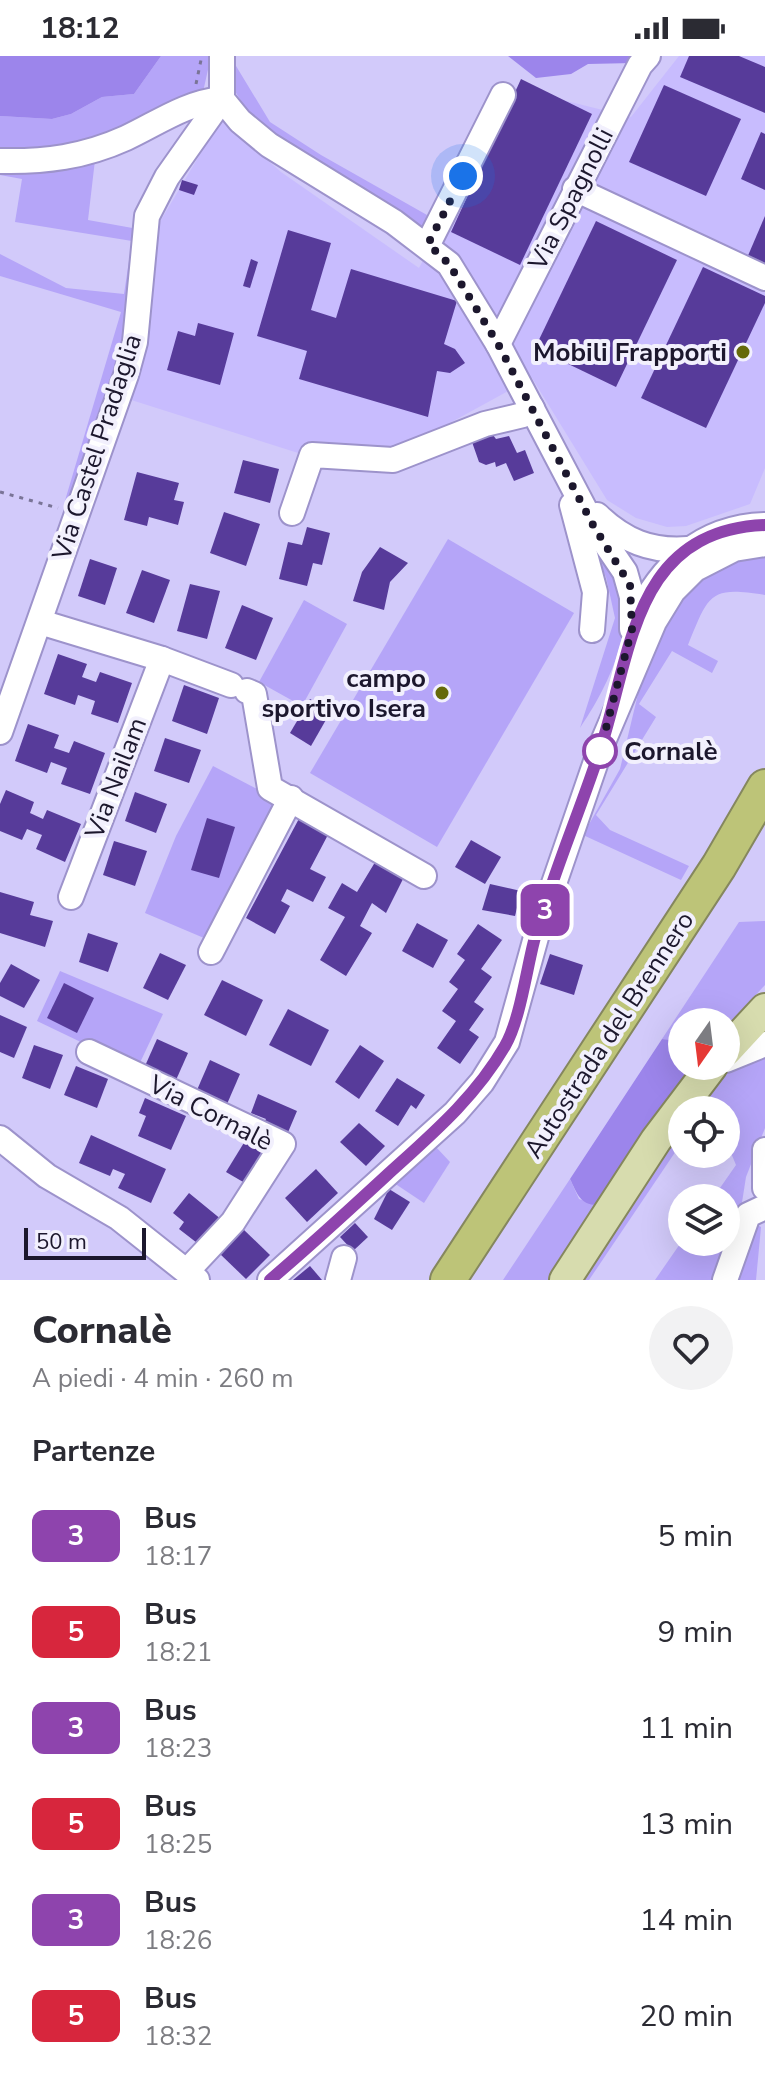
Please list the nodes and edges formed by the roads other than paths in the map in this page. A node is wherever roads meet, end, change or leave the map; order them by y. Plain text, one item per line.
1 (648, 56) edge
2 (221, 78) edge
3 (503, 95) dead end
4 (0, 161) edge
5 (575, 189) junction
6 (428, 244) junction
7 (765, 278) edge
8 (498, 344) junction
9 (532, 408) junction
10 (569, 483) junction
11 (292, 513) dead end
12 (765, 525) edge
13 (631, 541) junction
14 (765, 544) edge
15 (691, 559) junction
16 (622, 567) junction
17 (660, 578) junction
18 (661, 608) junction
19 (40, 622) junction
20 (632, 629) junction
21 (592, 630) dead end
22 (162, 659) junction
23 (0, 732) edge
24 (602, 744) junction
25 (765, 787) edge
26 (281, 793) junction
27 (765, 829) edge
28 (424, 876) dead end
29 (71, 897) dead end
30 (211, 952) dead end
31 (765, 1009) edge
32 (740, 1037) edge
33 (765, 1044) edge
34 (89, 1052) dead end
35 (740, 1053) edge
36 (703, 1080) edge
37 (0, 1138) edge
38 (765, 1150) edge
39 (765, 1188) edge
40 (765, 1207) edge
41 (192, 1276) edge
42 (270, 1280) edge
43 (448, 1280) edge
44 (473, 1280) edge
45 (565, 1280) edge
46 (725, 1280) edge

1 - 5 street, Via Spagnolli
2 - 4 street
2 - 6 street
2 - 19 street, Via Castel Pradaglia
3 - 6 street
5 - 7 street
5 - 8 street, Via Spagnolli
6 - 8 street
8 - 9 street
9 - 10 street
9 - 11 street
10 - 13 street
10 - 16 street
10 - 21 street
12 - 15 street
13 - 15 street
13 - 17 street
14 - 15 street
15 - 17 street
15 - 18 street
16 - 17 street
16 - 20 street
17 - 18 street
17 - 20 street
18 - 24 street
19 - 22 street
19 - 23 street, Via Castel Pradaglia
20 - 24 street
22 - 26 street
22 - 29 street, Via Nailam
24 - 42 street
25 - 43 highway, Autostrada del Brennero
26 - 28 street
26 - 30 street
27 - 44 highway, Autostrada del Brennero
31 - 32 main road
33 - 35 street
34 - 41 street, Via Cornalè
36 - 45 main road
37 - 41 street, Via Cornalè
38 - 39 street
40 - 46 street

